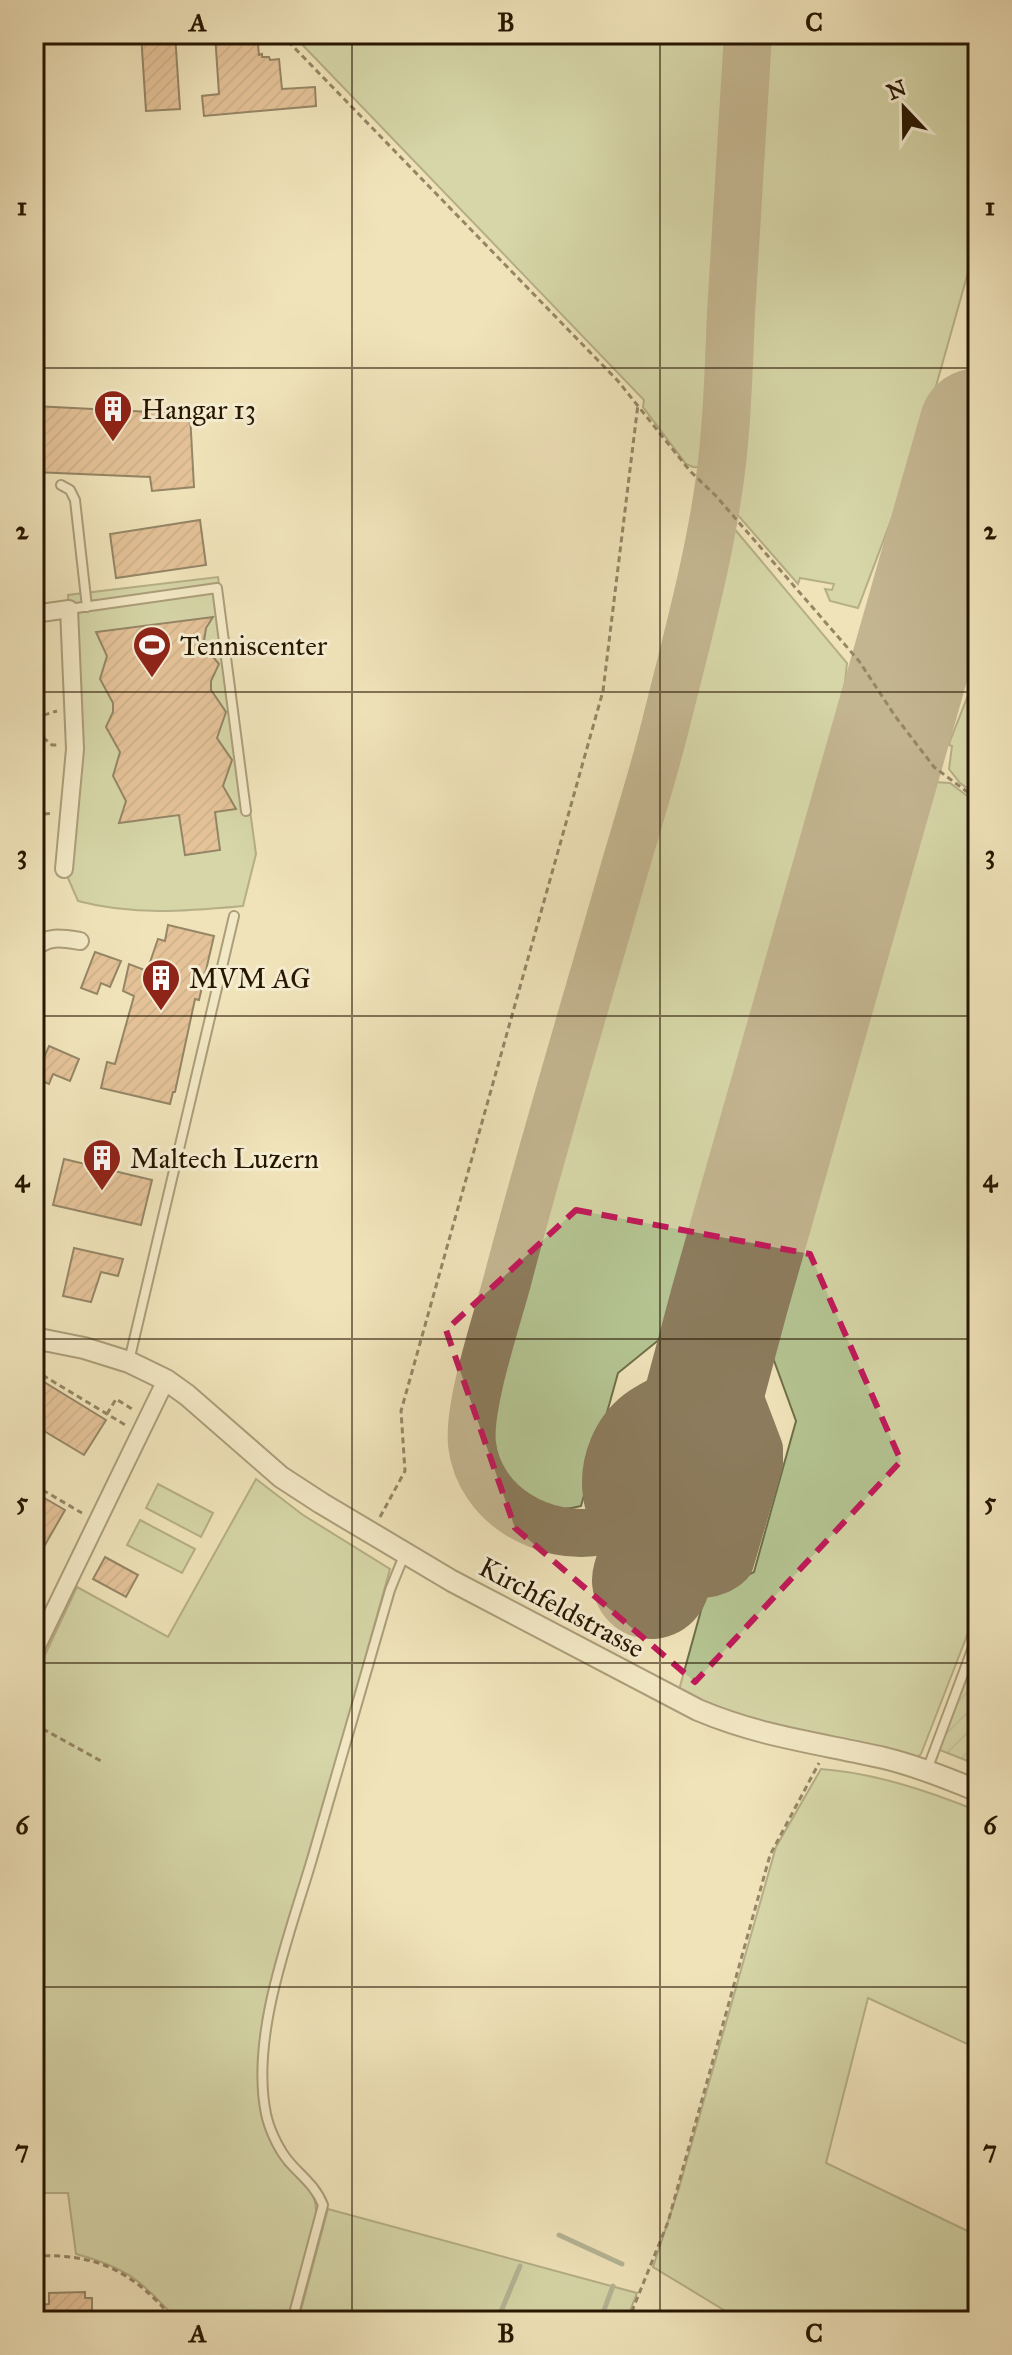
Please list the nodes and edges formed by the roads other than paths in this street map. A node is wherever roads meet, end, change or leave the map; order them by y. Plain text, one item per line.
1 (61, 485) dead end
2 (87, 607) junction
3 (69, 609) junction
4 (34, 614) edge
5 (246, 811) dead end
6 (64, 869) dead end
7 (234, 916) dead end
8 (80, 941) dead end
9 (34, 949) edge
10 (34, 1338) edge
11 (129, 1362) junction
12 (166, 1380) junction
13 (405, 1553) junction
14 (978, 1634) edge
15 (34, 1652) edge
16 (927, 1770) junction
17 (978, 1791) edge
18 (292, 2321) edge

1 - 2 lane
2 - 3 lane
2 - 5 lane
3 - 4 street
3 - 6 street
7 - 11 lane
8 - 9 street
10 - 11 street, Kirchfeldstrasse
11 - 12 street, Kirchfeldstrasse
12 - 13 street, Kirchfeldstrasse
12 - 15 street
13 - 16 street, Kirchfeldstrasse
13 - 18 lane
14 - 16 lane
16 - 17 street, Kirchfeldstrasse

